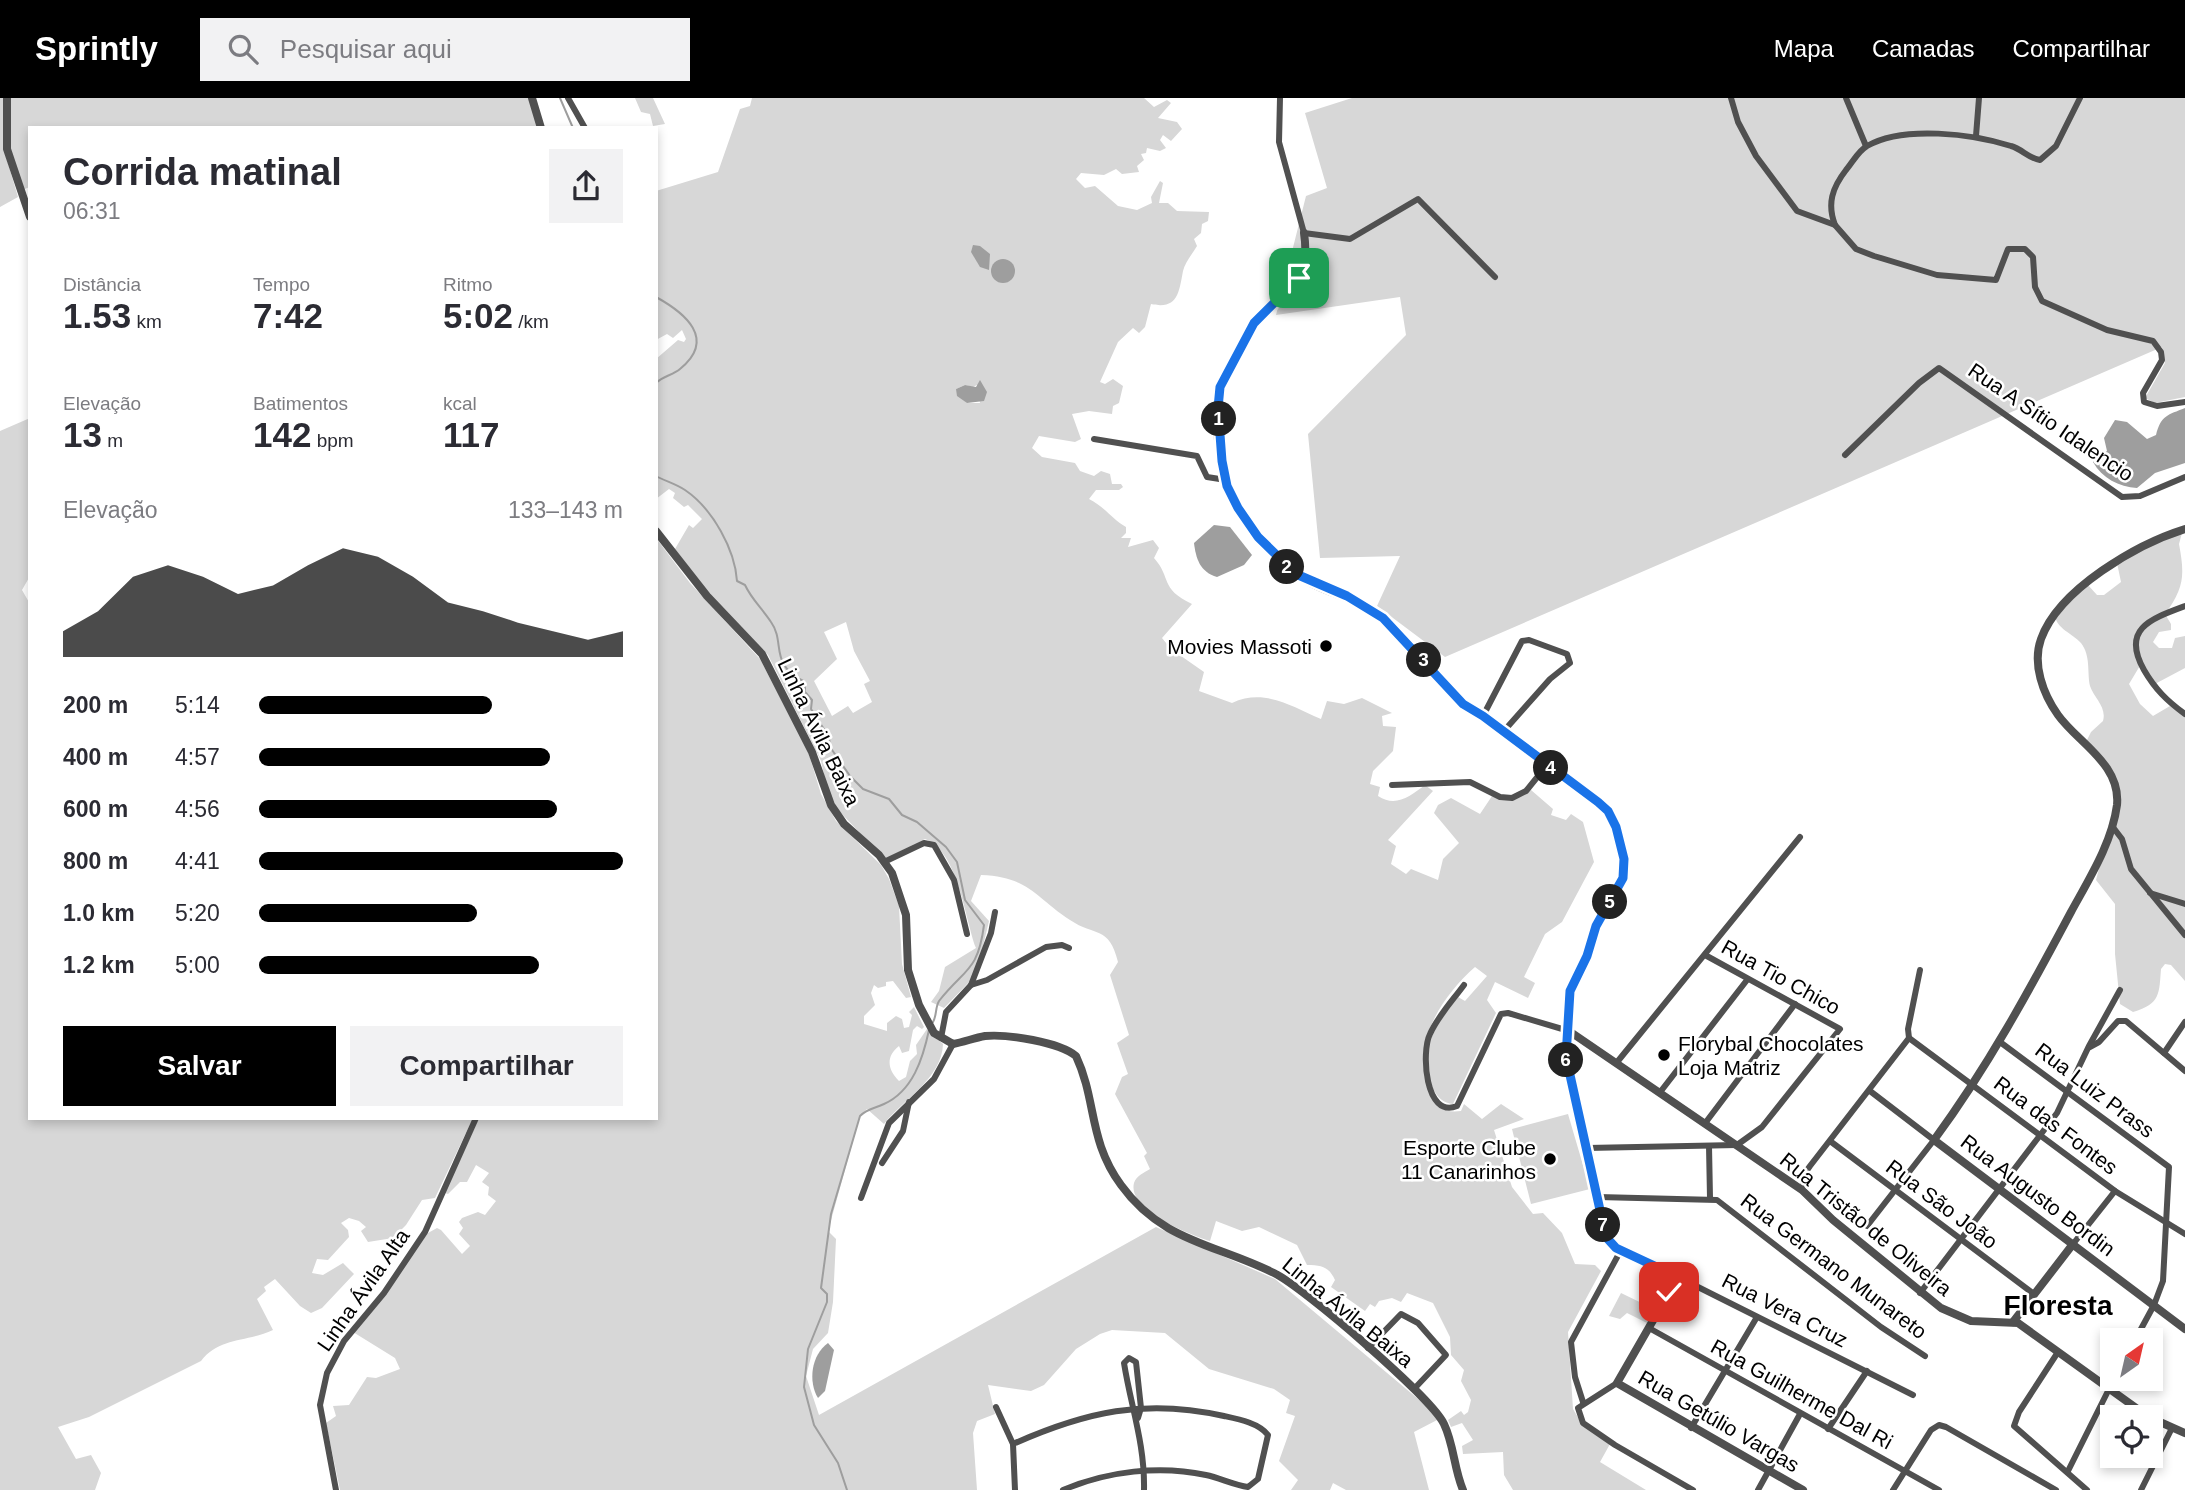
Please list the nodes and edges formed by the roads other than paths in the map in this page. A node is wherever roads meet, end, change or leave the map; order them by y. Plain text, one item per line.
1 (7, 98) edge
2 (532, 98) edge
3 (568, 98) edge
4 (1280, 98) edge
5 (1731, 98) edge
6 (1846, 98) edge
7 (1979, 98) edge
8 (2080, 98) edge
9 (540, 126) edge
10 (584, 126) edge
11 (1976, 136) junction
12 (1866, 146) junction
13 (28, 211) edge
14 (1835, 225) junction
15 (1304, 233) junction
16 (1495, 278) dead end
17 (2185, 402) edge
18 (1094, 439) dead end
19 (1845, 455) dead end
20 (2185, 477) edge
21 (1226, 480) junction
22 (2185, 529) edge
23 (658, 534) edge
24 (2185, 606) edge
25 (2185, 714) edge
26 (1483, 716) junction
27 (1503, 732) junction
28 (1547, 765) junction
29 (1392, 785) dead end
30 (2112, 826) junction
31 (1800, 837) dead end
32 (884, 862) junction
33 (2150, 893) junction
34 (2185, 904) edge
35 (995, 912) dead end
36 (967, 934) dead end
37 (2185, 935) edge
38 (1069, 948) dead end
39 (1705, 955) junction
40 (1920, 970) dead end
41 (1747, 980) junction
42 (971, 985) junction
43 (1464, 985) dead end
44 (2120, 990) dead end
45 (1795, 1004) junction
46 (2185, 1022) edge
47 (1569, 1031) junction
48 (937, 1036) junction
49 (1909, 1038) junction
50 (2000, 1042) junction
51 (953, 1044) junction
52 (2088, 1048) junction
53 (2164, 1053) junction
54 (1618, 1061) junction
55 (2185, 1071) edge
56 (1974, 1086) junction
57 (2068, 1090) junction
58 (1661, 1091) junction
59 (1870, 1091) junction
60 (909, 1102) junction
61 (476, 1120) edge
62 (1706, 1122) junction
63 (2040, 1136) junction
64 (1934, 1140) junction
65 (1830, 1141) junction
66 (1737, 1145) junction
67 (1709, 1146) junction
68 (1587, 1148) junction
69 (882, 1163) dead end
70 (2000, 1188) junction
71 (1802, 1190) junction
72 (1895, 1190) junction
73 (2115, 1191) junction
74 (1598, 1197) junction
75 (861, 1198) dead end
76 (1710, 1198) junction
77 (2166, 1223) junction
78 (1867, 1226) dead end
79 (2185, 1234) edge
80 (1961, 1240) junction
81 (2073, 1244) junction
82 (1621, 1250) junction
83 (1678, 1277) junction
84 (1920, 1293) junction
85 (2034, 1294) junction
86 (2154, 1305) junction
87 (1757, 1317) junction
88 (2013, 1322) junction
89 (1649, 1328) junction
90 (2142, 1328) edge
91 (2185, 1329) edge
92 (1368, 1348) junction
93 (2058, 1352) junction
94 (1925, 1356) dead end
95 (1867, 1371) junction
96 (1723, 1372) junction
97 (1618, 1383) junction
98 (2100, 1384) edge
99 (1414, 1389) junction
100 (2108, 1391) edge
101 (2110, 1391) edge
102 (1913, 1395) dead end
103 (1583, 1402) junction
104 (2130, 1405) edge
105 (996, 1407) dead end
106 (1137, 1408) junction
107 (1800, 1414) junction
108 (2163, 1423) edge
109 (2172, 1427) junction
110 (1691, 1428) junction
111 (1828, 1429) junction
112 (2185, 1433) edge
113 (1013, 1444) junction
114 (1144, 1471) junction
115 (1768, 1471) junction
116 (1905, 1471) junction
117 (2068, 1471) junction
118 (337, 1490) edge
119 (1015, 1490) edge
120 (1063, 1490) edge
121 (1144, 1490) edge
122 (1463, 1490) edge
123 (1693, 1490) edge
124 (1758, 1490) edge
125 (1803, 1490) edge
126 (1893, 1490) edge
127 (1939, 1490) edge
128 (2056, 1490) edge
129 (2087, 1490) edge
130 (2141, 1490) edge

1 - 13 street
2 - 9 street
3 - 10 street
4 - 15 street
5 - 14 street
6 - 12 street
7 - 11 street
8 - 11 street
11 - 12 street
12 - 14 street
14 - 17 street
15 - 16 street
15 - 21 street
18 - 21 street
19 - 20 street, Rua A Sítio Idalencio
21 - 26 street
22 - 30 street
23 - 32 street, Linha Ávila Baixa
24 - 25 street
26 - 27 street
26 - 27 street
27 - 28 street
28 - 29 street
28 - 47 street
30 - 33 street
30 - 50 street
31 - 39 street
32 - 36 street
32 - 48 street, Linha Ávila Baixa
33 - 34 street
33 - 37 street
35 - 42 street
38 - 42 street
39 - 41 street, Rua Tio Chico
39 - 54 street
40 - 49 street
41 - 45 street, Rua Tio Chico
41 - 58 street
42 - 48 street
43 - 47 street
44 - 52 street
45 - 62 street
45 - 66 street, Rua Tio Chico
46 - 53 street
47 - 54 street, Rua Tristão de Oliveira
47 - 68 street
48 - 51 street, Linha Ávila Baixa
49 - 56 street, Rua das Fontes
49 - 59 street
50 - 56 street
50 - 57 street, Rua Luiz Prass
51 - 60 street
51 - 92 street, Linha Ávila Baixa
52 - 53 street
52 - 57 street
53 - 55 street
54 - 58 street, Rua Tristão de Oliveira
56 - 63 street, Rua das Fontes
56 - 64 street
57 - 63 street
57 - 77 street, Rua Luiz Prass
58 - 62 street, Rua Tristão de Oliveira
59 - 64 street, Rua Augusto Bordin
59 - 65 street
60 - 69 street
60 - 75 street
61 - 118 street, Linha Ávila Alta
62 - 66 street, Rua Tristão de Oliveira
63 - 70 street
63 - 73 street, Rua das Fontes
64 - 70 street, Rua Augusto Bordin
64 - 72 street
65 - 71 street
65 - 72 street, Rua São João
66 - 67 street
66 - 71 street, Rua Tristão de Oliveira
67 - 68 street
67 - 76 street
68 - 74 street
70 - 80 street
70 - 81 street, Rua Augusto Bordin
71 - 84 street, Rua Tristão de Oliveira
72 - 78 street
72 - 80 street, Rua São João
73 - 77 street, Rua das Fontes
73 - 81 street
74 - 76 street, Rua Germano Munareto
74 - 82 street
76 - 94 street, Rua Germano Munareto
77 - 79 street, Rua das Fontes
77 - 86 street
80 - 84 street
80 - 85 street, Rua São João
81 - 85 street
81 - 86 street, Rua Augusto Bordin
82 - 83 street, Rua Vera Cruz
82 - 103 street
83 - 87 street, Rua Vera Cruz
83 - 89 street
84 - 88 street, Rua Tristão de Oliveira
85 - 88 street
86 - 90 street
86 - 91 street, Rua Augusto Bordin
87 - 95 street, Rua Vera Cruz
87 - 96 street
88 - 93 street
89 - 96 street, Rua Guilherme Dal Ri
89 - 97 street
92 - 99 street, Linha Ávila Baixa
92 - 99 street
93 - 98 street
93 - 117 street
95 - 102 street, Rua Vera Cruz
95 - 111 street
96 - 107 street, Rua Guilherme Dal Ri
96 - 110 street
97 - 103 street
97 - 110 street, Rua Getúlio Vargas
99 - 122 street, Linha Ávila Baixa
100 - 117 street
101 - 104 street
103 - 123 street
105 - 113 street
106 - 106 street
106 - 113 street
106 - 114 street
106 - 114 street
107 - 111 street, Rua Guilherme Dal Ri
107 - 115 street
108 - 109 street
109 - 112 street
109 - 130 street
110 - 115 street, Rua Getúlio Vargas
111 - 116 street, Rua Guilherme Dal Ri
113 - 119 street
114 - 120 street
114 - 121 street
115 - 124 street
115 - 125 street, Rua Getúlio Vargas
116 - 126 street
116 - 127 street, Rua Guilherme Dal Ri
116 - 128 street
117 - 129 street

